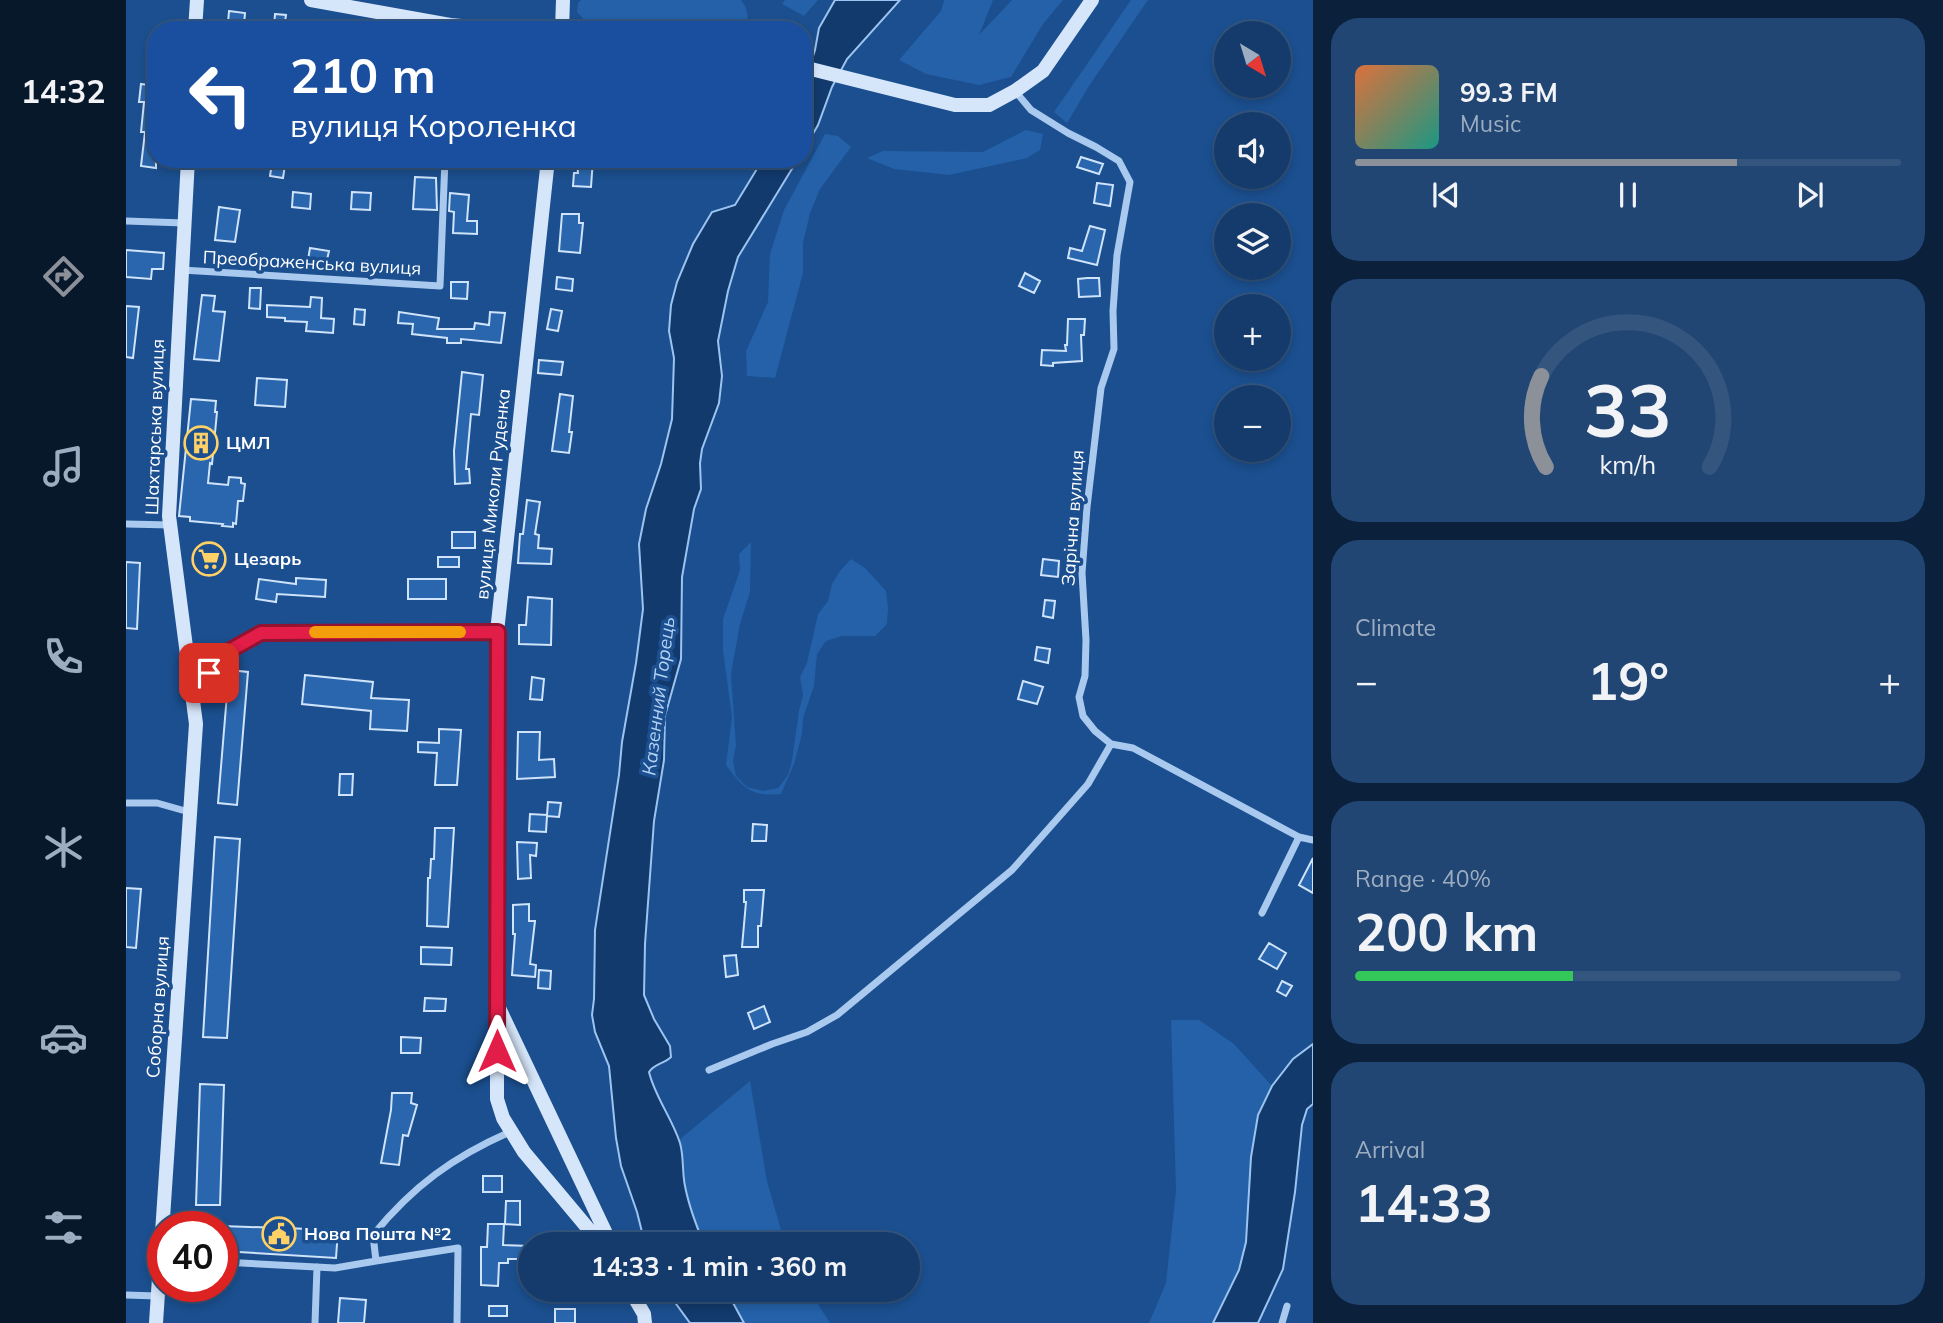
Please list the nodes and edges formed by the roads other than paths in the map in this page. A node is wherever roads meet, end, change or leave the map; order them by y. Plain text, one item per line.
1 (197, 0) edge
2 (311, 0) edge
3 (563, 0) edge
4 (1092, 0) edge
5 (196, 21) edge
6 (419, 21) edge
7 (562, 21) edge
8 (812, 69) edge
9 (1015, 91) junction
10 (187, 168) edge
11 (445, 168) edge
12 (547, 168) edge
13 (126, 220) edge
14 (184, 223) junction
15 (181, 270) junction
16 (126, 524) edge
17 (171, 526) junction
18 (498, 632) junction
19 (191, 695) junction
20 (1111, 744) junction
21 (126, 803) edge
22 (190, 812) junction
23 (1299, 837) junction
24 (1313, 840) edge
25 (1262, 913) dead end
26 (497, 1003) junction
27 (709, 1070) dead end
28 (510, 1132) junction
29 (164, 1211) edge
30 (591, 1232) edge
31 (605, 1232) edge
32 (376, 1261) junction
33 (238, 1263) edge
34 (317, 1267) junction
35 (126, 1295) edge
36 (147, 1296) edge
37 (158, 1302) edge
38 (637, 1302) edge
39 (1287, 1306) dead end
40 (645, 1319) edge
41 (156, 1323) edge
42 (315, 1323) edge
43 (457, 1323) edge
44 (1282, 1323) edge

1 - 5 street
2 - 6 street
3 - 7 street
4 - 9 street
8 - 9 street
9 - 20 street, Зарічна вулиця
10 - 14 street, Шахтарська вулиця
11 - 15 street, Преображенська вулиця
12 - 18 street, вулиця Миколи Руденка
13 - 14 street
14 - 15 street, Шахтарська вулиця
15 - 17 street, Шахтарська вулиця
16 - 17 street
17 - 19 street, Шахтарська вулиця
18 - 19 street
18 - 26 street, вулиця Миколи Руденка
19 - 22 street, Соборна вулиця
20 - 23 street, Зарічна вулиця
20 - 27 street
21 - 22 street
22 - 29 street, Соборна вулиця
23 - 24 street, Зарічна вулиця
23 - 25 street
26 - 28 street, вулиця Миколи Руденка
26 - 31 street, вулиця Миколи Руденка
28 - 30 street, вулиця Миколи Руденка
28 - 32 street
32 - 34 street
32 - 43 street
33 - 34 street
34 - 42 street
35 - 36 street
37 - 41 street, Соборна вулиця
38 - 40 street
39 - 44 street

